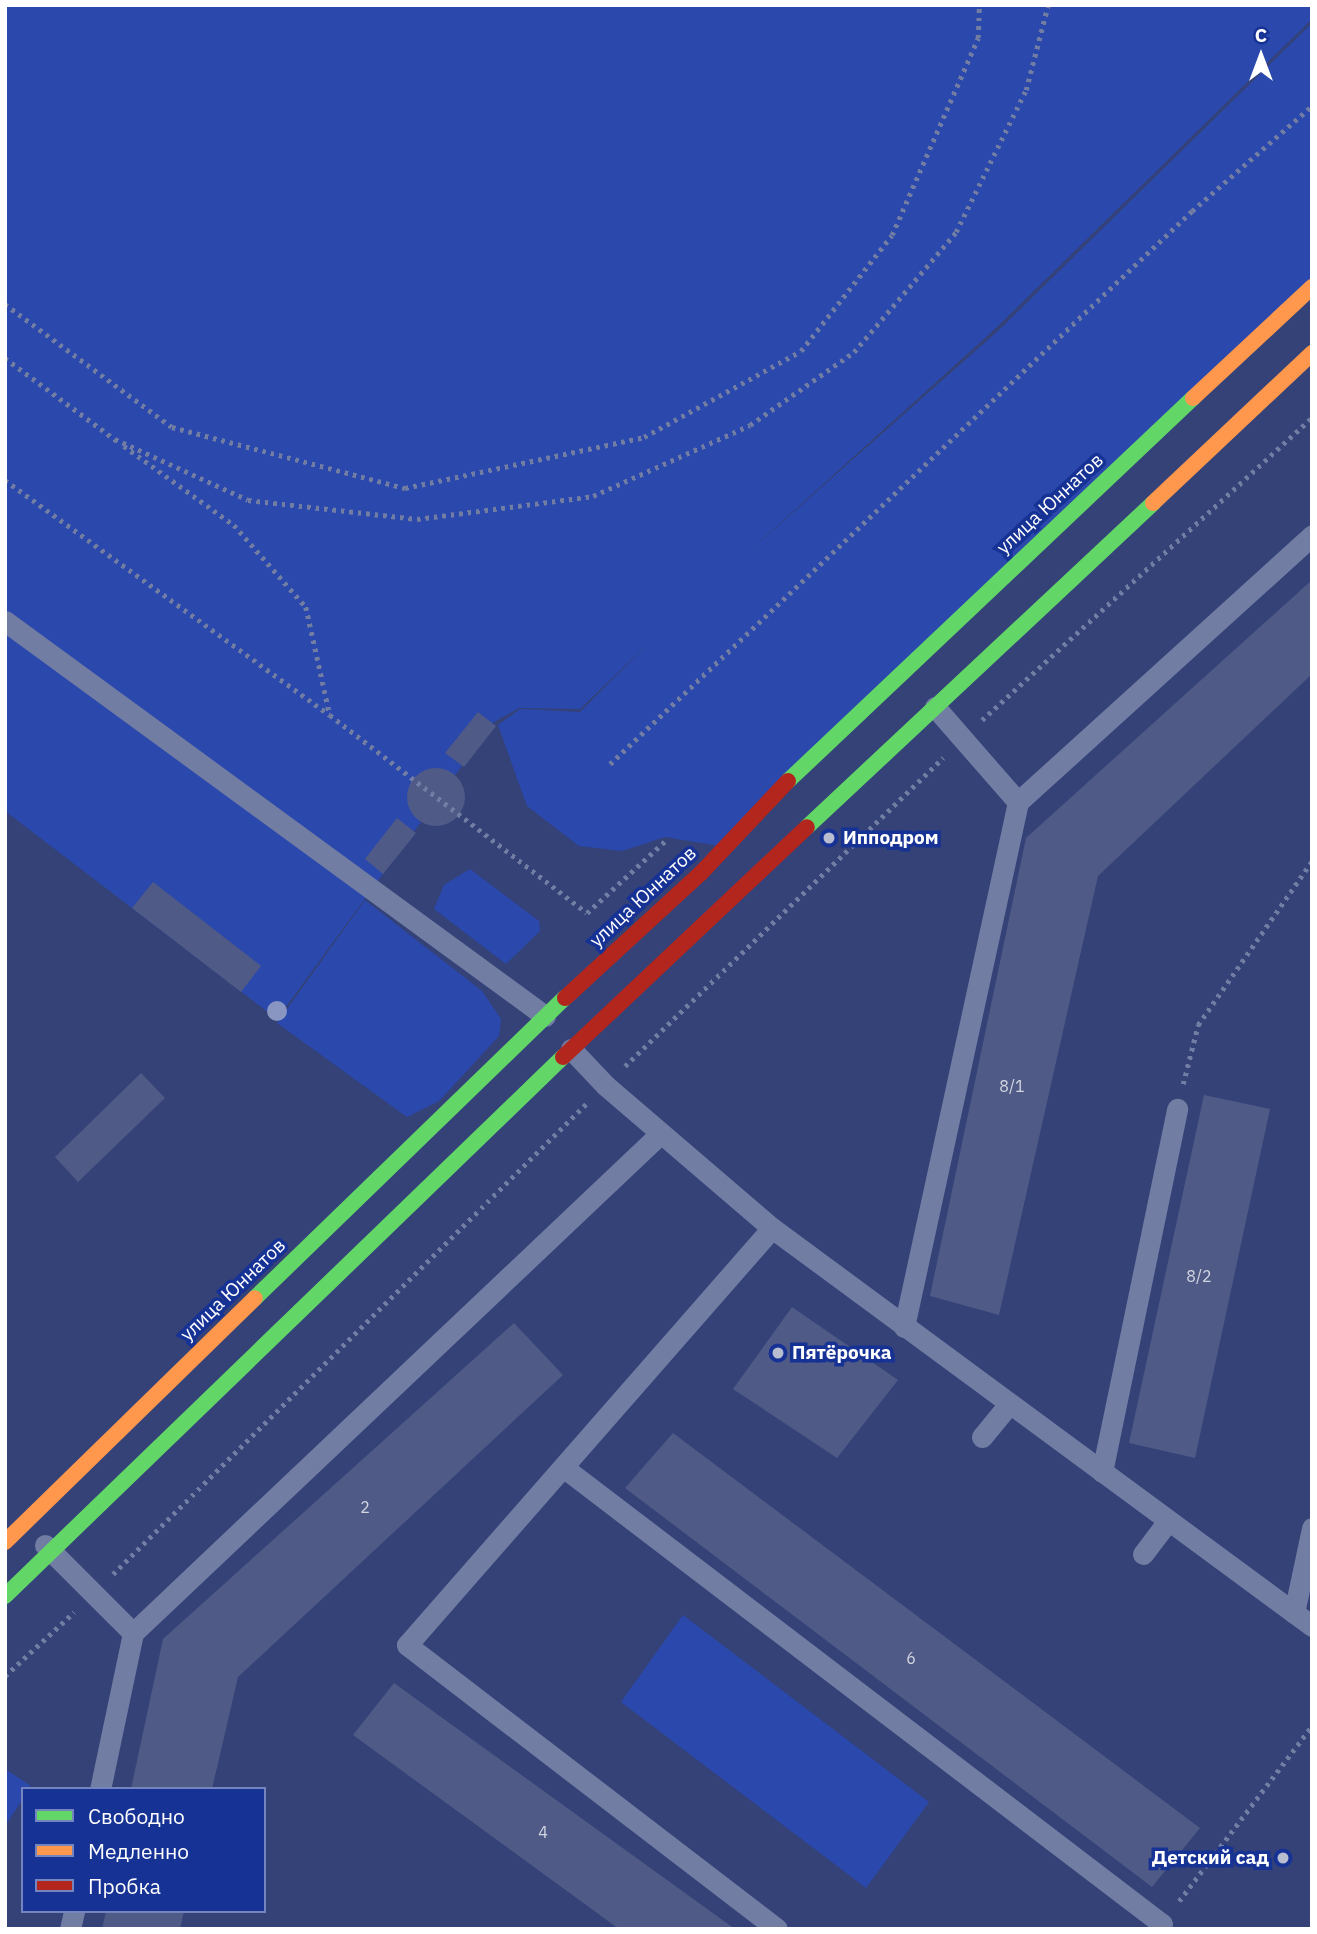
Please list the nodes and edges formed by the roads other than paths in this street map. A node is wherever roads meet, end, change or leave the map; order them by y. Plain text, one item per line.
1 (1312, 287) edge
2 (1275, 321) junction
3 (1310, 357) edge
4 (1312, 535) edge
5 (5, 621) edge
6 (935, 707) junction
7 (1018, 802) junction
8 (545, 1016) junction
9 (572, 1049) junction
10 (1177, 1109) road end
11 (661, 1133) junction
12 (772, 1228) junction
13 (904, 1327) junction
14 (1009, 1404) junction
15 (982, 1437) dead end
16 (563, 1467) junction
17 (1102, 1472) junction
18 (1168, 1521) junction
19 (25, 1522) junction
20 (1312, 1528) edge
21 (5, 1542) edge
22 (51, 1552) junction
23 (1143, 1554) dead end
24 (5, 1596) edge
25 (1294, 1613) junction
26 (1312, 1626) edge
27 (133, 1633) junction
28 (100, 1787) edge
29 (1160, 1926) edge
30 (777, 1929) edge

1 - 2 main road, улица Юннатов
2 - 3 main road
2 - 8 main road, улица Юннатов
3 - 6 main road
4 - 7 lane
5 - 8 lane
6 - 7 lane
6 - 9 main road
7 - 13 lane
8 - 19 main road, улица Юннатов
9 - 11 lane
9 - 22 main road
10 - 17 lane
11 - 12 lane
11 - 27 lane
12 - 13 lane
12 - 16 lane
13 - 14 lane
14 - 15 lane
14 - 17 lane
16 - 29 lane
16 - 30 lane
17 - 18 lane
18 - 23 lane
18 - 25 lane
19 - 21 main road, улица Юннатов
19 - 22 lane
20 - 25 lane
22 - 24 main road
22 - 27 lane
25 - 26 lane
27 - 28 lane

